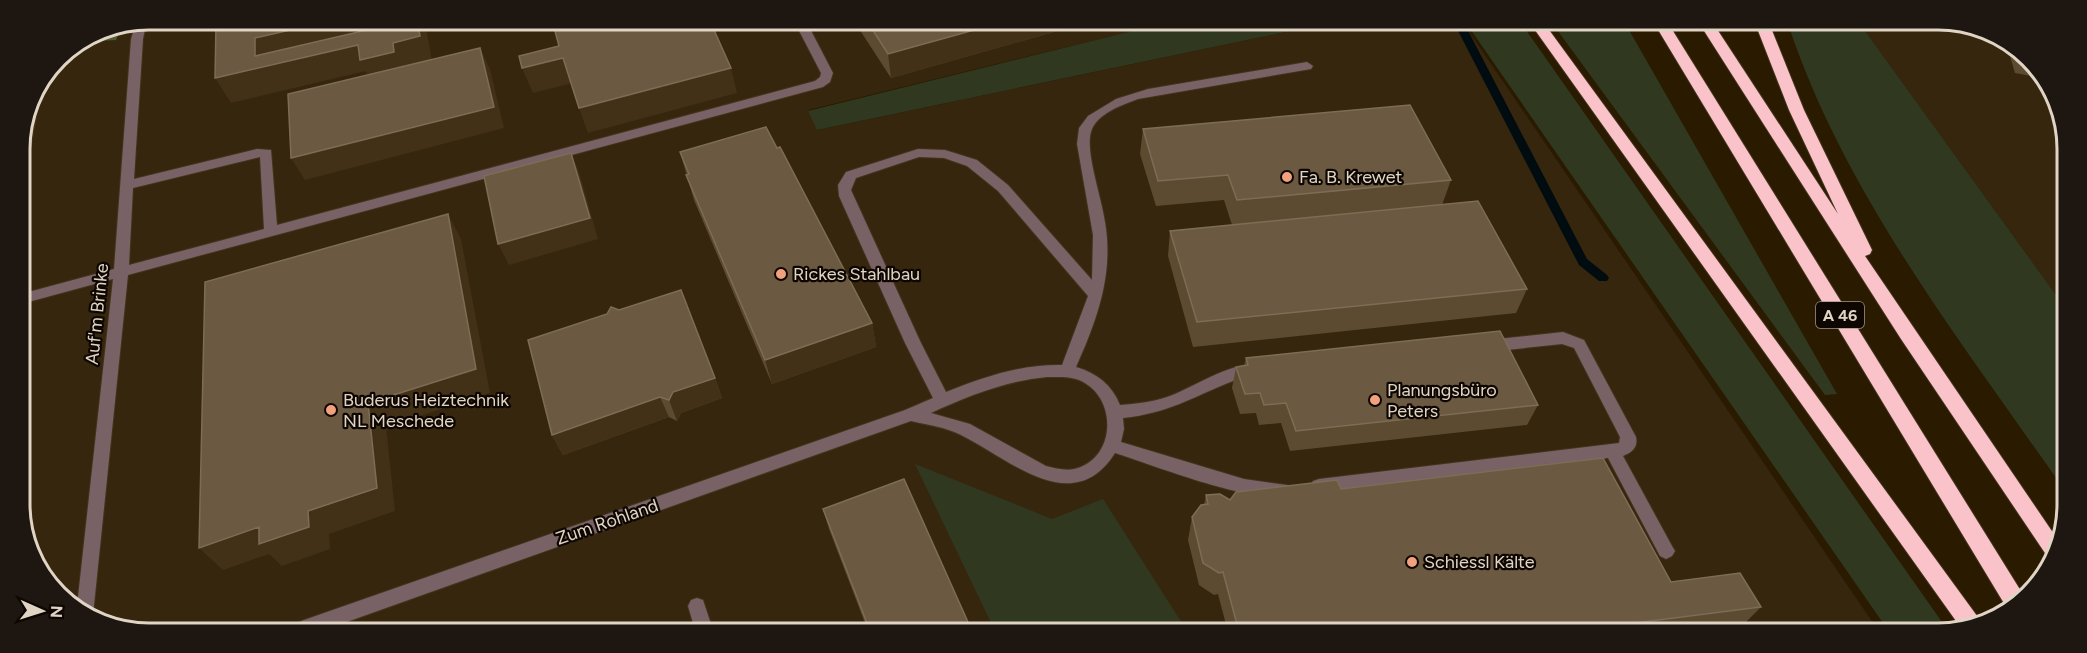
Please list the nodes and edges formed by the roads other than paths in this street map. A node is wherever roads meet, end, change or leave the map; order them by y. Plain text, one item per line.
1 (139, 30) edge
2 (804, 30) edge
3 (1542, 30) edge
4 (1665, 30) edge
5 (1711, 30) edge
6 (1764, 30) edge
7 (1307, 66) dead end
8 (127, 185) junction
9 (271, 232) junction
10 (121, 272) junction
11 (1096, 295) junction
12 (30, 297) edge
13 (1907, 334) junction
14 (1470, 348) edge
15 (1272, 368) edge
16 (1067, 371) junction
17 (943, 401) junction
18 (1115, 412) junction
19 (911, 415) junction
20 (1113, 446) junction
21 (1612, 451) junction
22 (2050, 545) edge
23 (1666, 551) dead end
24 (2012, 597) edge
25 (87, 605) edge
26 (697, 606) dead end
27 (1968, 619) edge
28 (321, 623) edge
29 (702, 623) edge

1 - 8 street, Auf'm Brinke
2 - 9 street
3 - 27 highway
4 - 24 highway, A 46
5 - 13 highway, A 46
6 - 13 highway
7 - 11 street
8 - 9 street
8 - 10 street, Auf'm Brinke
9 - 10 street
10 - 12 street
10 - 25 street, Auf'm Brinke
11 - 16 street
11 - 17 street
13 - 22 highway, A 46
14 - 21 street
15 - 18 street
16 - 17 street, Zum Rohland
16 - 18 street, Zum Rohland
17 - 19 street, Zum Rohland
18 - 20 street
19 - 20 street
19 - 28 street, Zum Rohland
20 - 21 street
21 - 23 street
26 - 29 street

